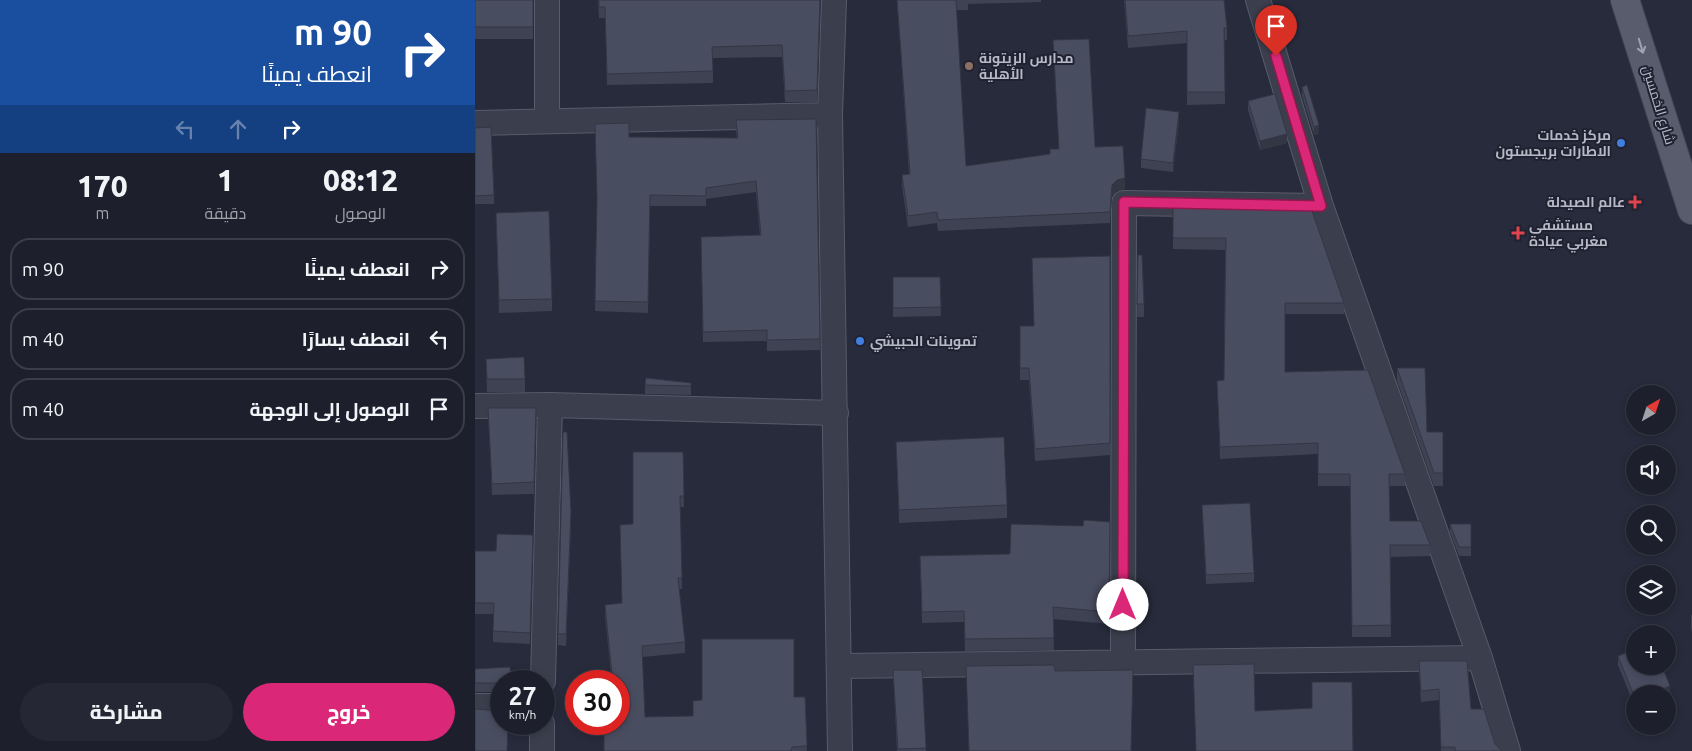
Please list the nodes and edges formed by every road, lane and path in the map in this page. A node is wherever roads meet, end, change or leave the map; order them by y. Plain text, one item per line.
1 (547, 0) edge
2 (834, 0) edge
3 (1259, 0) edge
4 (1625, 0) edge
5 (830, 114) junction
6 (547, 121) junction
7 (475, 123) edge
8 (1321, 206) junction
9 (1692, 210) edge
10 (550, 405) junction
11 (475, 406) edge
12 (836, 413) junction
13 (1480, 658) junction
14 (1123, 663) junction
15 (840, 666) junction
16 (543, 670) edge
17 (475, 706) edge
18 (490, 706) edge
19 (542, 735) edge
20 (542, 751) edge
21 (840, 751) edge
22 (1508, 751) edge

1 - 6 street
2 - 5 street
3 - 8 street
4 -> 9 main road, شارع الخمسين
5 - 6 street
5 - 12 street
6 - 7 street
8 - 13 street
8 - 14 street
10 - 11 street
10 - 12 street
10 - 16 street
12 - 15 street
13 - 14 street
13 - 22 street
14 - 15 street
15 - 21 street
17 - 18 street
19 - 20 street

